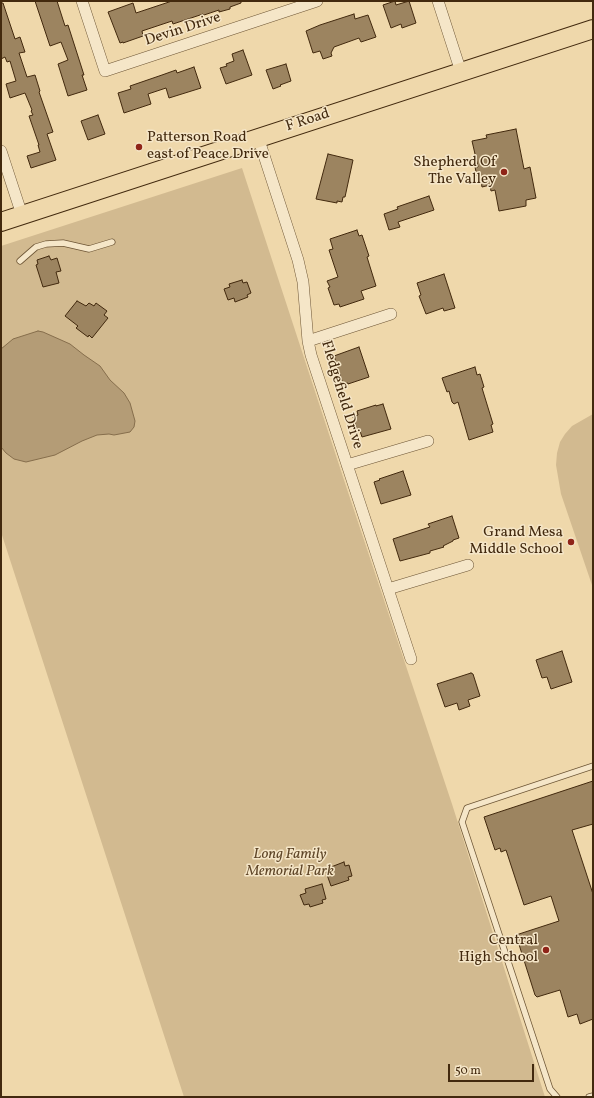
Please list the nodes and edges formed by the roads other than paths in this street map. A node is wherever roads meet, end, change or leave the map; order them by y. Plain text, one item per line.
1 (82, 1) edge
2 (438, 1) edge
3 (309, 2) edge
4 (593, 29) edge
5 (461, 72) junction
6 (258, 137) junction
7 (1, 152) edge
8 (22, 215) junction
9 (1, 222) edge
10 (112, 242) dead end
11 (20, 261) dead end
12 (391, 314) dead end
13 (308, 341) junction
14 (428, 441) dead end
15 (347, 465) junction
16 (468, 565) dead end
17 (388, 589) junction
18 (411, 659) dead end
19 (593, 766) edge
20 (593, 1096) edge
21 (557, 1097) edge
22 (589, 1097) edge

1 - 3 street, Devin Drive
2 - 5 street
4 - 5 main road, F Road
5 - 6 main road, F Road
6 - 8 main road, F Road
6 - 13 street, Fledgefield Drive
7 - 8 street
8 - 9 main road, F Road
10 - 11 lane
12 - 13 street
13 - 15 street, Fledgefield Drive
14 - 15 street
15 - 17 street, Fledgefield Drive
16 - 17 street
17 - 18 street, Fledgefield Drive
19 - 21 lane
20 - 22 lane

